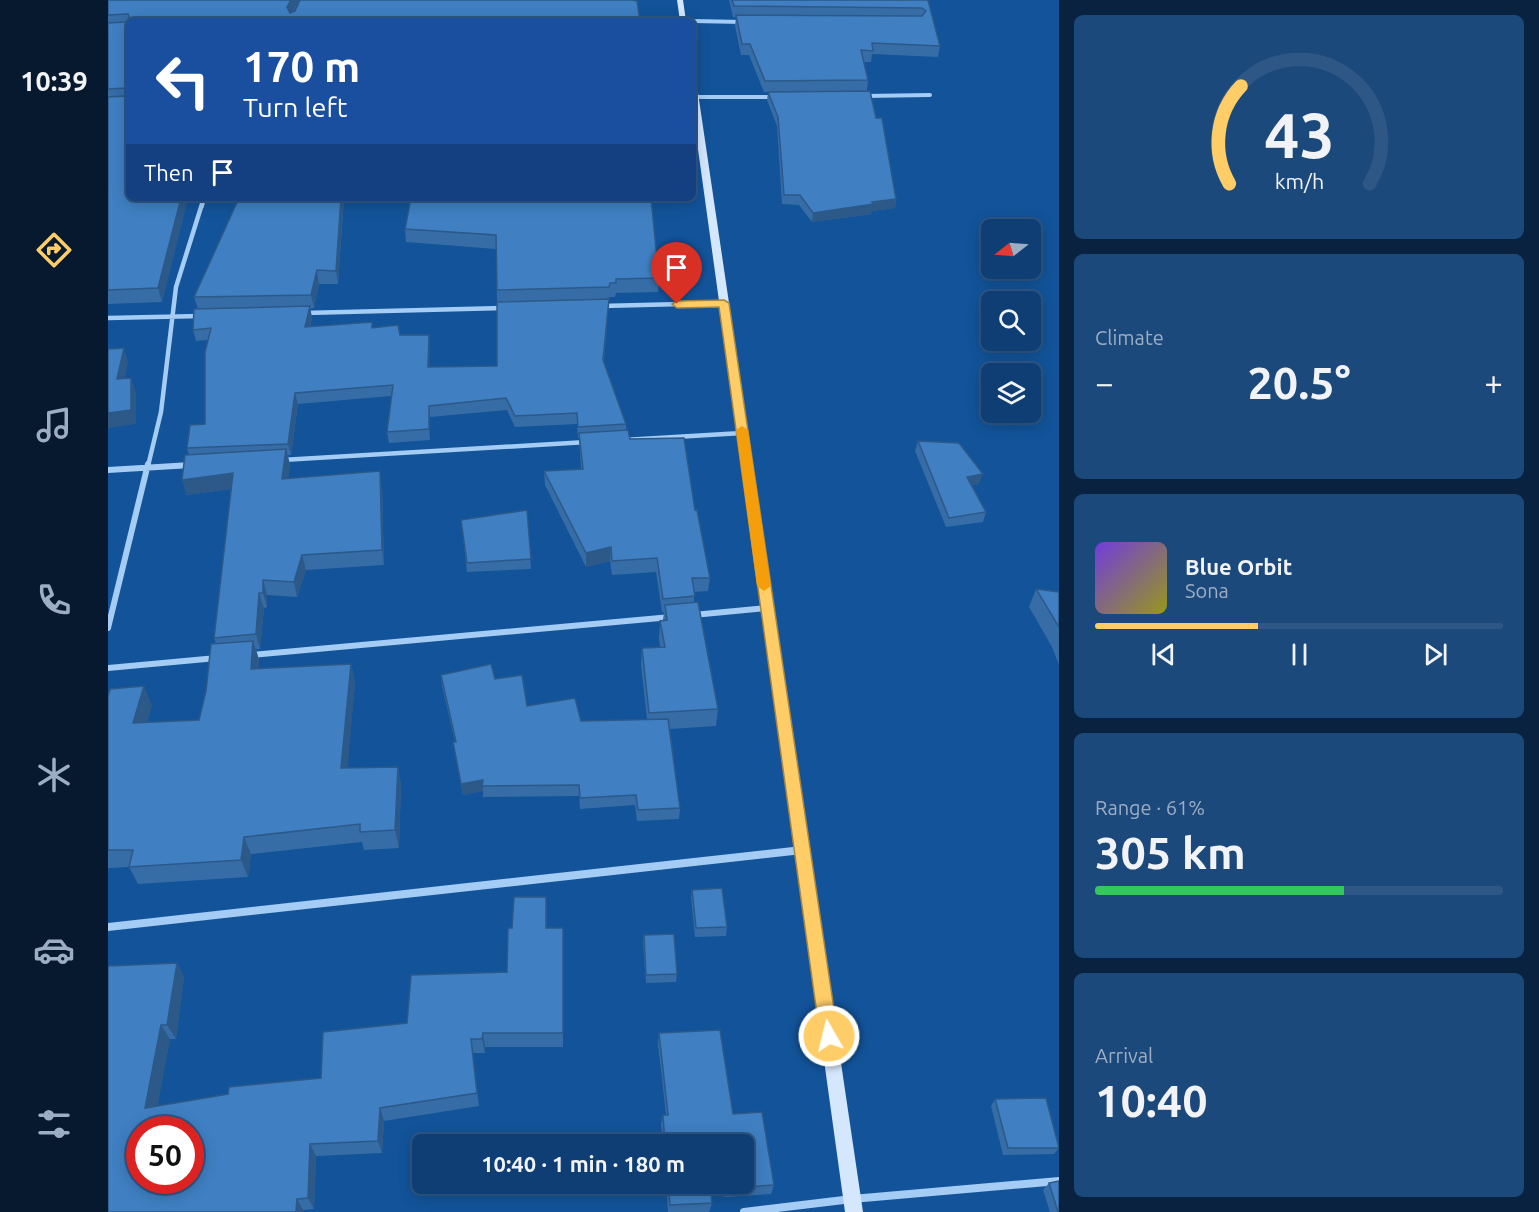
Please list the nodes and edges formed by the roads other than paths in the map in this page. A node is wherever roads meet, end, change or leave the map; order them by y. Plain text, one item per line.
1 (680, 0) edge
2 (683, 18) edge
3 (696, 21) edge
4 (753, 22) edge
5 (930, 95) dead end
6 (859, 96) edge
7 (776, 97) edge
8 (696, 98) edge
9 (696, 107) edge
10 (203, 201) edge
11 (724, 303) junction
12 (594, 306) edge
13 (512, 308) edge
14 (299, 313) edge
15 (205, 316) edge
16 (108, 318) edge
17 (742, 433) junction
18 (612, 440) edge
19 (600, 441) edge
20 (279, 460) edge
21 (196, 465) edge
22 (149, 468) junction
23 (108, 470) edge
24 (767, 608) junction
25 (108, 628) edge
26 (237, 657) edge
27 (226, 658) edge
28 (108, 668) edge
29 (802, 850) junction
30 (108, 927) edge
31 (1059, 1181) edge
32 (853, 1206) edge
33 (744, 1212) edge

1 - 2 main road
3 - 4 street
5 - 6 street
7 - 8 street
9 - 11 main road
10 - 22 street
11 - 12 street
11 - 17 main road
13 - 14 street
15 - 16 street
17 - 18 street
17 - 24 main road
19 - 20 street
21 - 22 street
22 - 23 street
22 - 25 street
24 - 26 street
24 - 29 main road
27 - 28 street
29 - 30 street
29 - 32 main road
31 - 32 street
32 - 33 street

